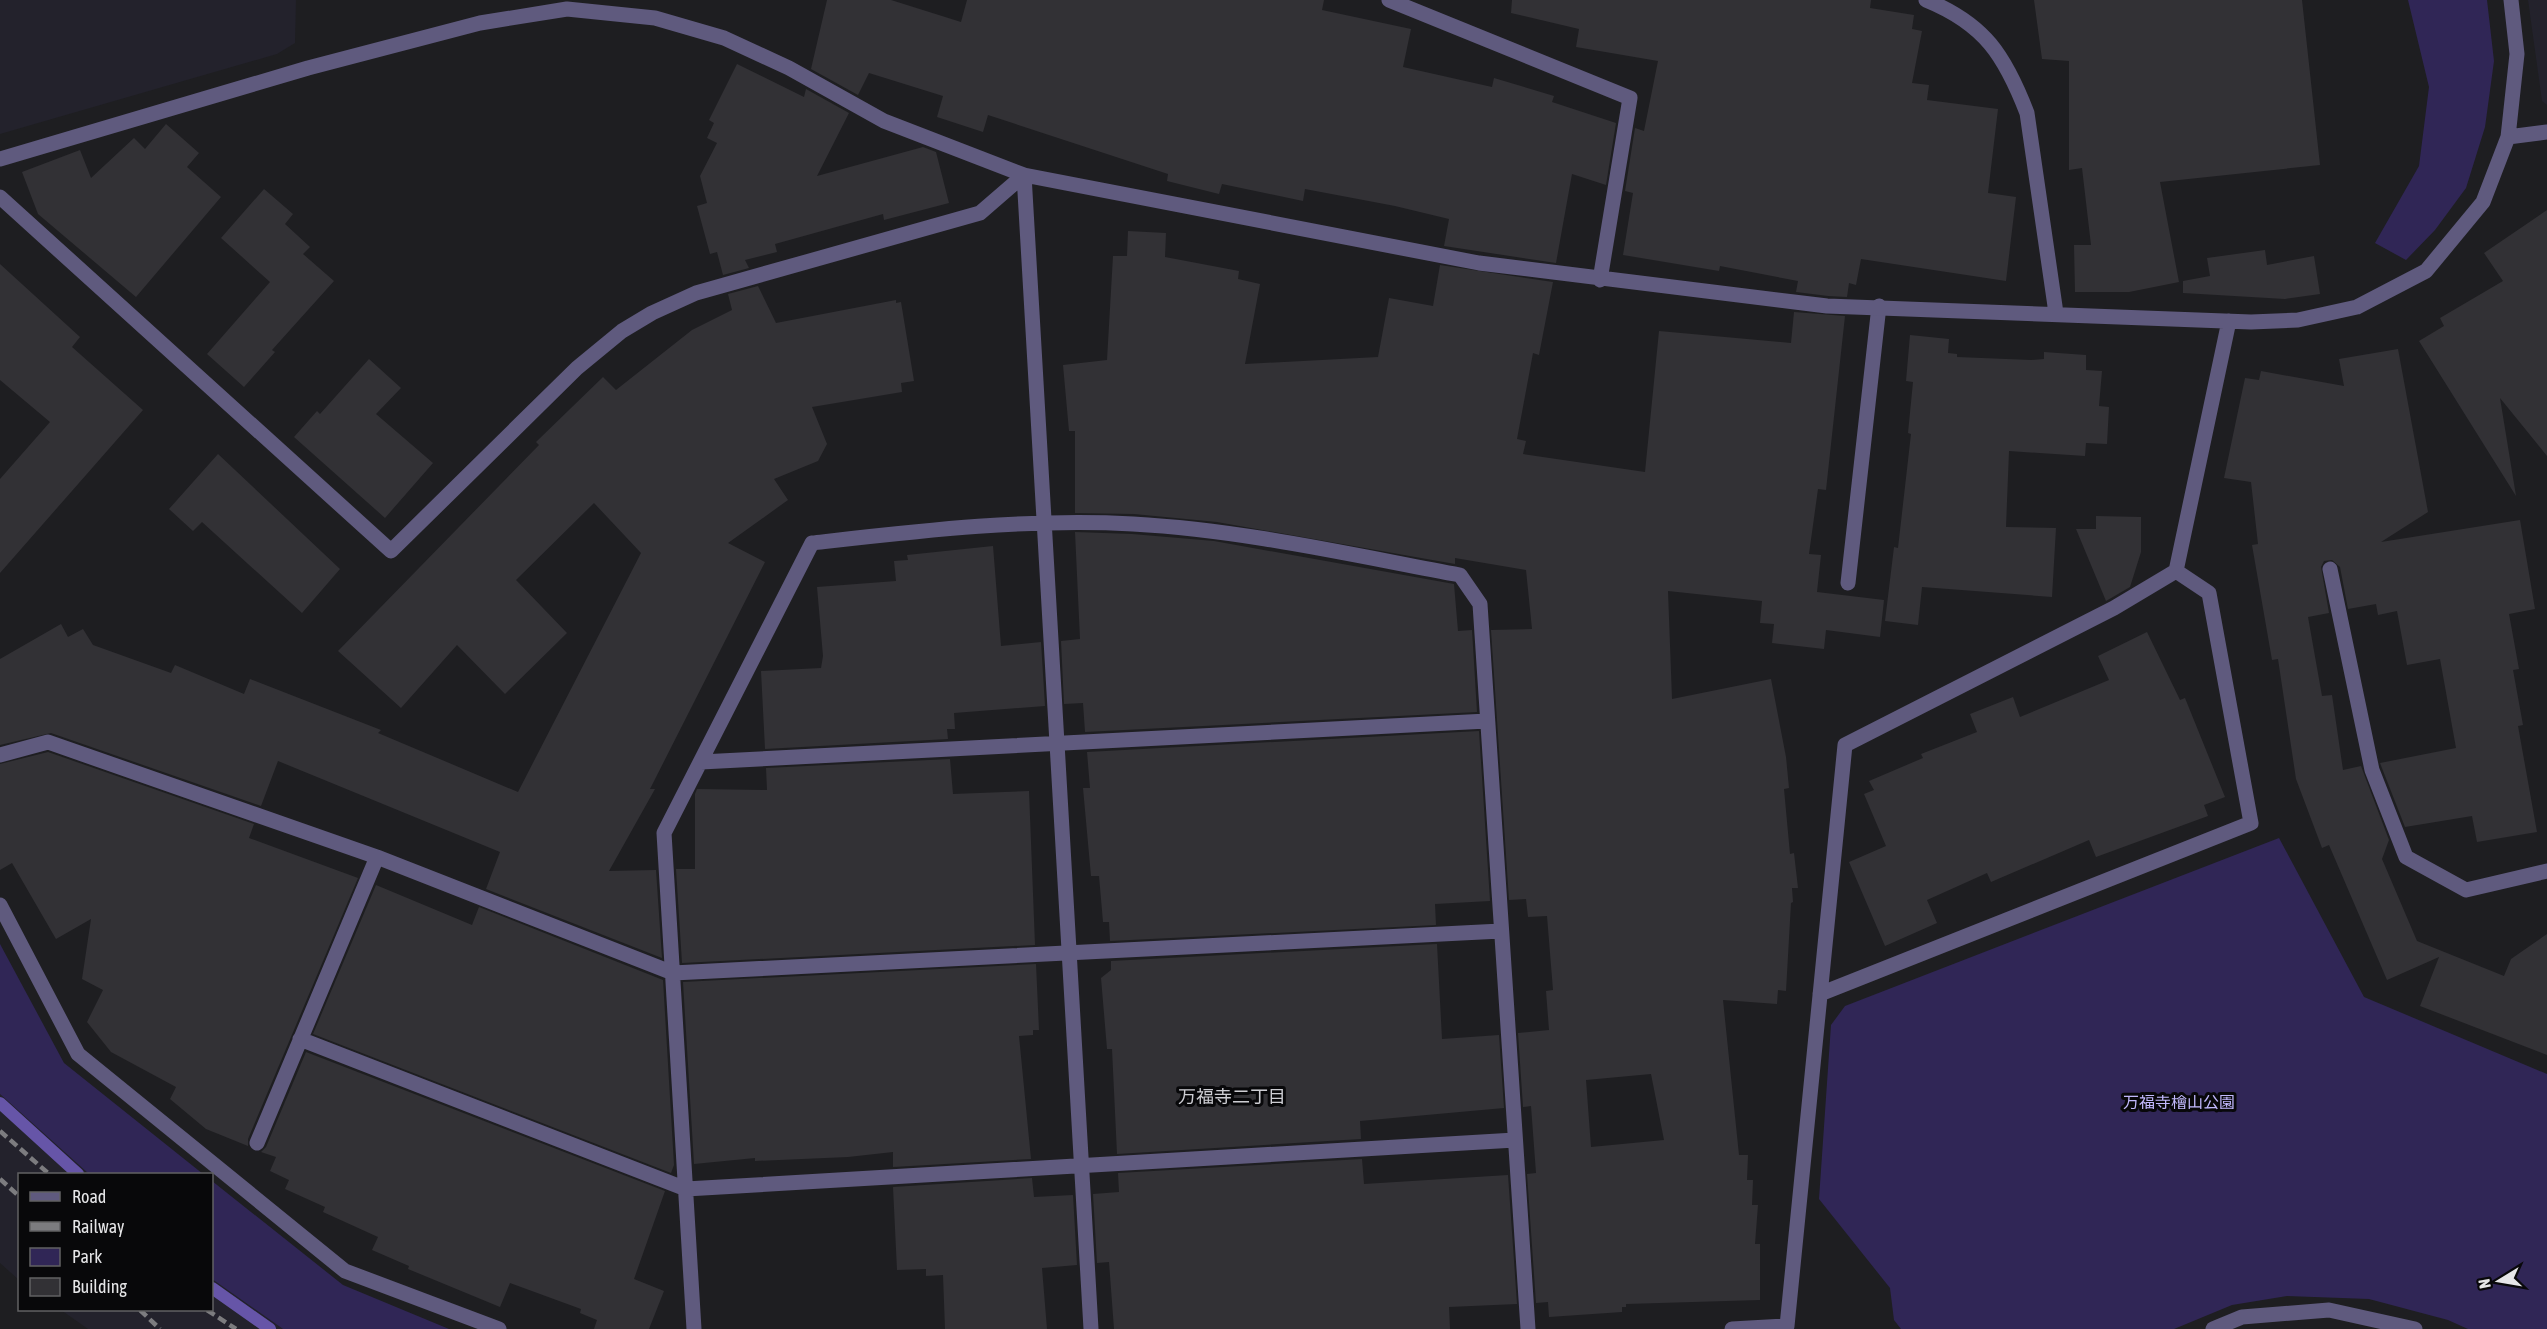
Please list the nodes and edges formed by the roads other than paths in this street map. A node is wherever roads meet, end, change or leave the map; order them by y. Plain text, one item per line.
1 (1389, 0) edge
2 (1926, 0) edge
3 (2511, 0) edge
4 (2547, 132) edge
5 (2508, 137) junction
6 (0, 159) edge
7 (1024, 175) junction
8 (0, 197) edge
9 (1600, 280) junction
10 (1879, 306) junction
11 (2056, 313) junction
12 (2229, 321) junction
13 (1044, 523) junction
14 (2330, 569) dead end
15 (2176, 571) junction
16 (1848, 584) dead end
17 (1487, 721) junction
18 (1056, 743) junction
19 (0, 755) edge
20 (701, 762) junction
21 (377, 857) junction
22 (2547, 871) edge
23 (0, 905) edge
24 (1501, 931) junction
25 (1069, 952) junction
26 (673, 973) junction
27 (1820, 994) junction
28 (300, 1039) junction
29 (1515, 1140) junction
30 (257, 1143) dead end
31 (1082, 1166) junction
32 (686, 1189) junction
33 (499, 1329) edge
34 (694, 1329) edge
35 (1091, 1329) edge
36 (1528, 1329) edge
37 (1732, 1329) edge
38 (2213, 1329) edge
39 (2415, 1329) edge

1 - 9 street
2 - 11 street
3 - 5 street
4 - 5 street
5 - 12 street
6 - 7 street
7 - 8 street
7 - 9 street
7 - 13 street
9 - 10 street
10 - 11 street
10 - 16 street
11 - 12 street
12 - 15 street
13 - 17 street
13 - 18 street
13 - 20 street
14 - 22 street
15 - 27 street
15 - 27 street
17 - 18 street
17 - 24 street
18 - 20 street
18 - 25 street
19 - 21 street
20 - 26 street
21 - 26 street
21 - 28 street
23 - 33 street
24 - 25 street
24 - 29 street
25 - 26 street
25 - 31 street
26 - 32 street
27 - 37 street
28 - 30 street
28 - 32 street
29 - 31 street
29 - 36 street
31 - 32 street
31 - 35 street
32 - 34 street
38 - 39 street

